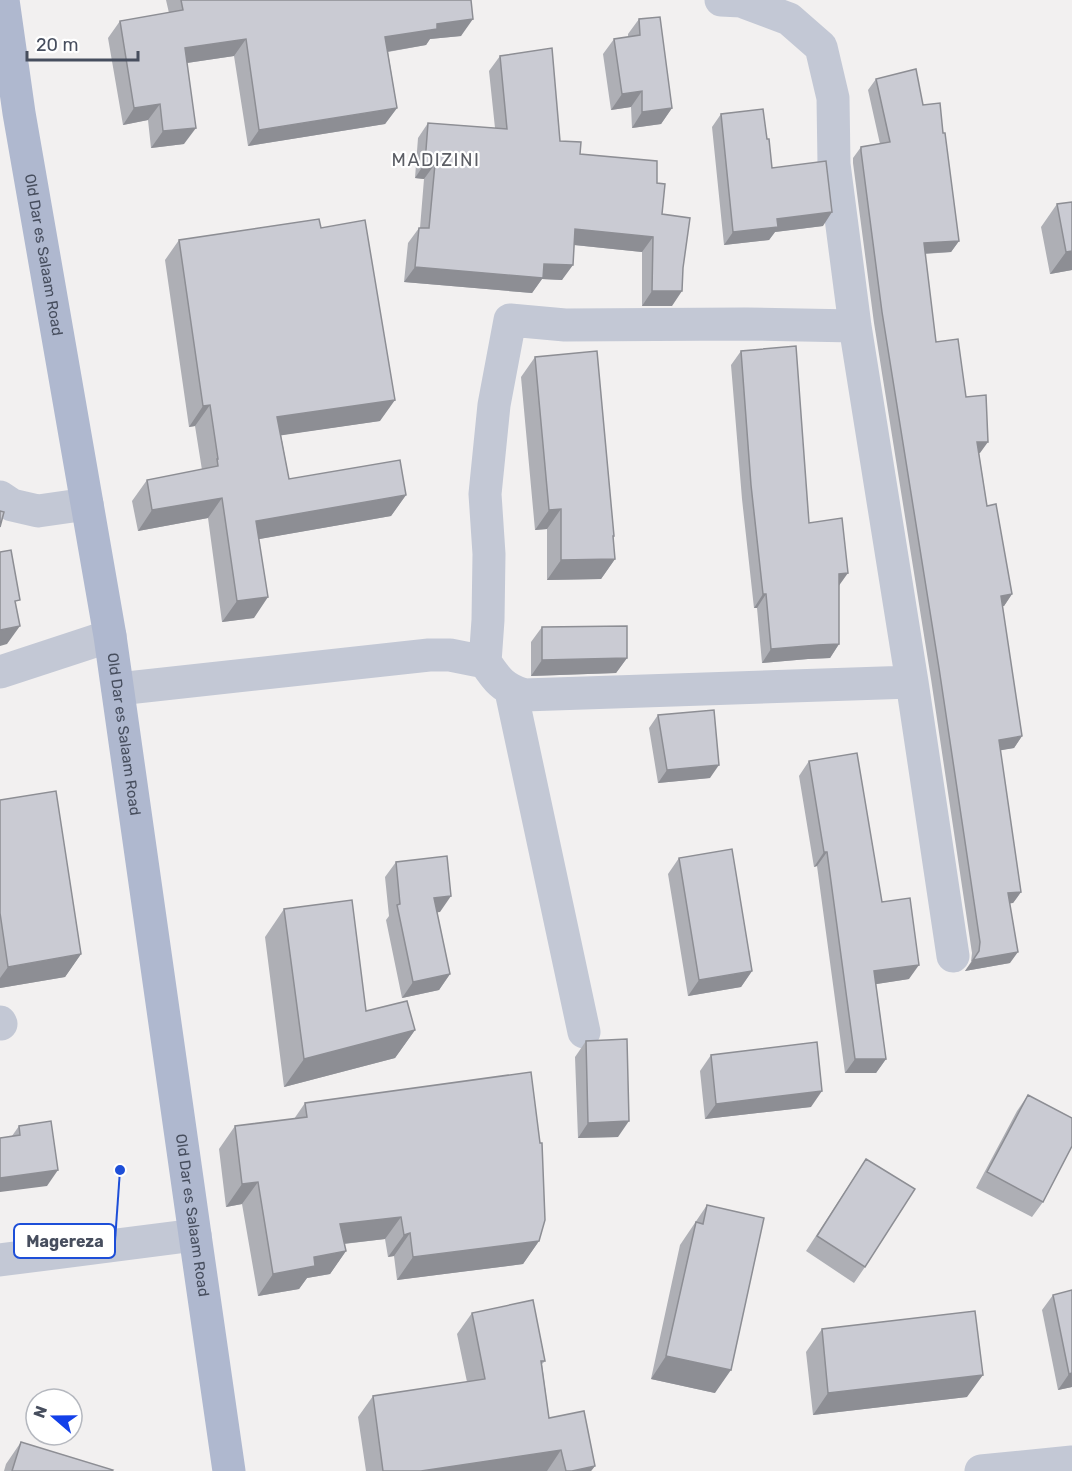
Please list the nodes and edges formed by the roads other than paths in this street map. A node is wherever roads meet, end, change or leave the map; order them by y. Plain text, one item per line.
1 (3, 0) edge
2 (721, 0) edge
3 (10, 116) edge
4 (855, 326) junction
5 (0, 497) edge
6 (87, 504) junction
7 (110, 636) junction
8 (485, 662) junction
9 (0, 672) edge
10 (912, 682) junction
11 (118, 689) junction
12 (511, 691) junction
13 (953, 956) dead end
14 (584, 1032) dead end
15 (195, 1235) junction
16 (0, 1260) edge
17 (1072, 1462) edge
18 (229, 1471) edge
19 (981, 1471) edge

1 - 3 main road, Old Dar es Salaam Road
2 - 4 street
3 - 6 main road, Old Dar es Salaam Road
4 - 8 street
4 - 10 street
5 - 6 street
6 - 7 main road, Old Dar es Salaam Road
7 - 9 street
7 - 11 main road, Old Dar es Salaam Road
8 - 11 street
8 - 12 street
10 - 12 street
10 - 13 street
11 - 15 main road, Old Dar es Salaam Road
12 - 14 street
15 - 16 street
15 - 18 main road, Old Dar es Salaam Road
17 - 19 street

